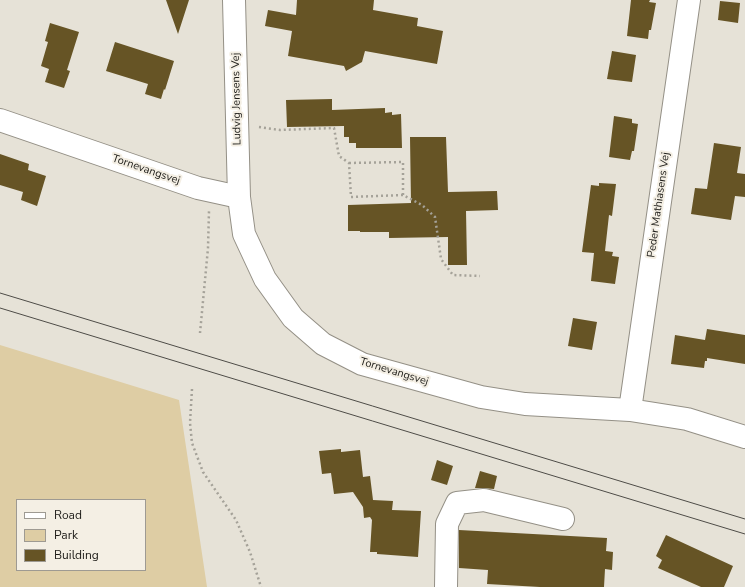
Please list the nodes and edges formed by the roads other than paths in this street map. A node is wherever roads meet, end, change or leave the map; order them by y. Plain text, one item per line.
1 (234, 0) edge
2 (689, 0) edge
3 (0, 120) edge
4 (239, 198) junction
5 (630, 410) junction
6 (745, 437) edge
7 (564, 519) dead end
8 (446, 587) edge

1 - 4 street, Ludvig Jensens Vej
2 - 5 street, Peder Mathiasens Vej
3 - 4 street, Tornevangsvej
4 - 5 street, Tornevangsvej
5 - 6 street, Tornevangsvej
7 - 8 street

